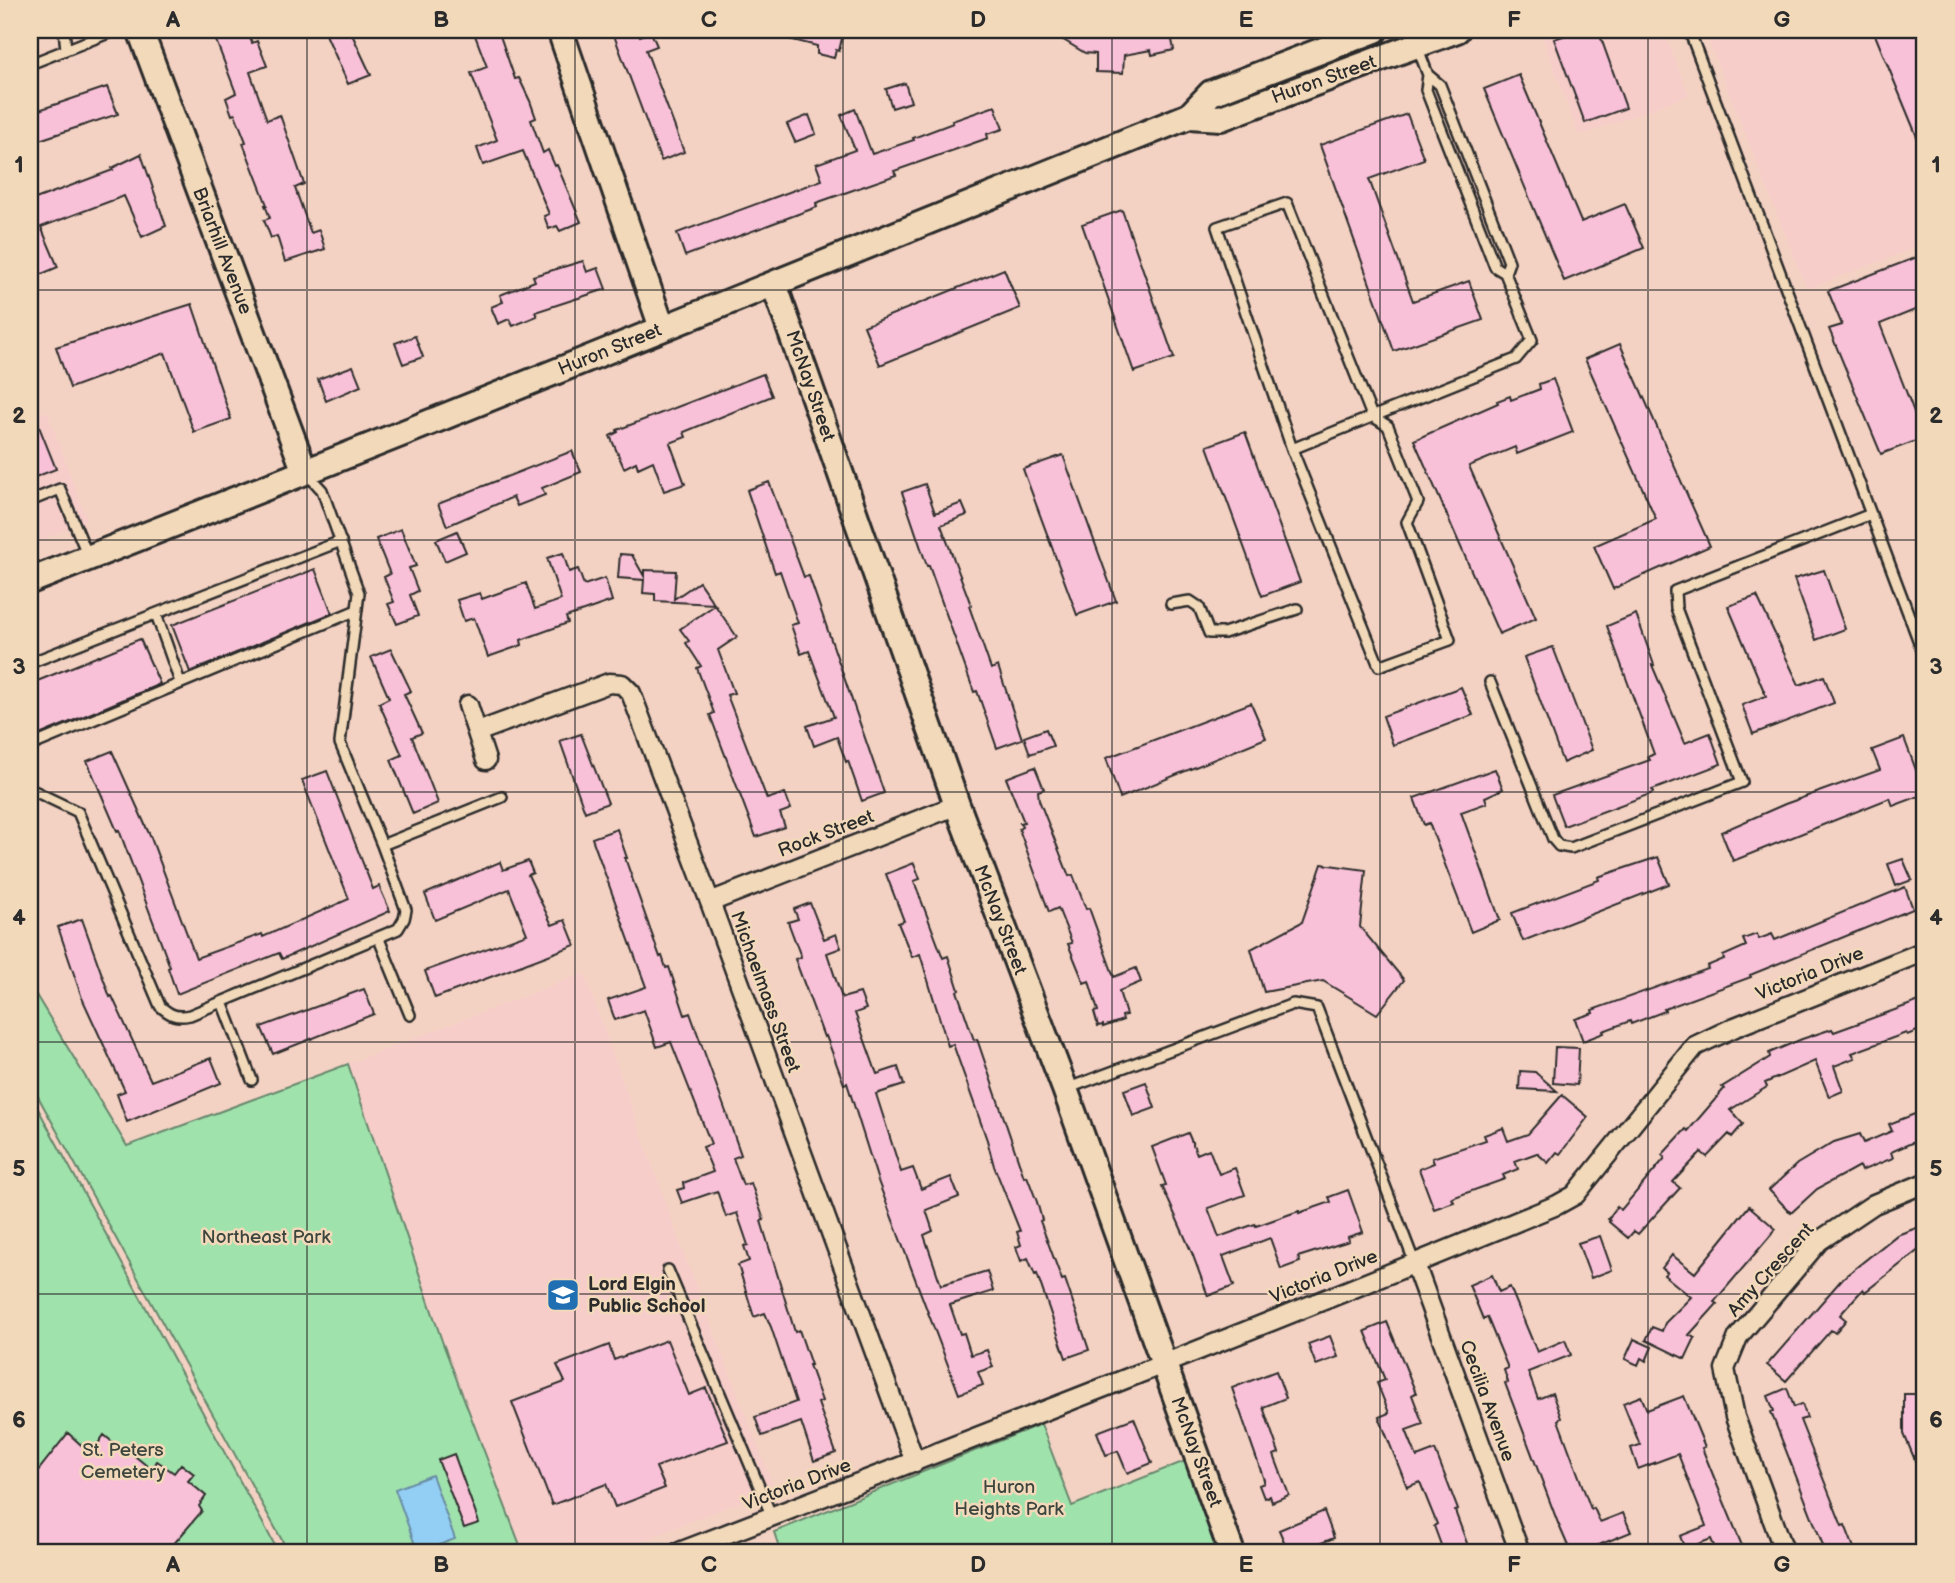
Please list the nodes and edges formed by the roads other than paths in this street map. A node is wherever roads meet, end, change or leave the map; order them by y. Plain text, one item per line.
1 (64, 30) edge
2 (116, 30) edge
3 (140, 30) edge
4 (560, 30) edge
5 (1374, 30) edge
6 (1457, 30) edge
7 (1689, 30) edge
8 (1414, 37) edge
9 (66, 49) junction
10 (30, 64) edge
11 (1428, 75) junction
12 (1189, 116) junction
13 (1506, 273) junction
14 (774, 284) junction
15 (662, 328) junction
16 (1372, 416) junction
17 (1292, 449) junction
18 (305, 472) junction
19 (30, 501) edge
20 (1871, 514) junction
21 (341, 541) junction
22 (89, 557) junction
23 (30, 581) edge
24 (1171, 604) dead end
25 (1297, 609) dead end
26 (357, 610) junction
27 (156, 614) junction
28 (1925, 658) edge
29 (30, 663) edge
30 (180, 682) junction
31 (1490, 682) dead end
32 (468, 705) dead end
33 (477, 732) junction
34 (30, 746) edge
35 (486, 760) dead end
36 (30, 789) edge
37 (502, 797) dead end
38 (957, 805) junction
39 (382, 845) junction
40 (710, 902) junction
41 (379, 939) junction
42 (1925, 951) edge
43 (222, 1002) junction
44 (410, 1015) dead end
45 (252, 1080) dead end
46 (1065, 1089) junction
47 (1925, 1183) edge
48 (1415, 1264) junction
49 (668, 1270) dead end
50 (1164, 1363) junction
51 (915, 1462) junction
52 (772, 1517) junction
53 (677, 1553) edge
54 (1232, 1553) edge
55 (1520, 1553) edge
56 (1785, 1553) edge

1 - 9 lane
2 - 9 lane
3 - 18 street, Briarhill Avenue
4 - 15 street
5 - 12 street, Huron Street
6 - 8 street, Huron Street
7 - 20 lane
8 - 11 lane
8 - 12 street, Huron Street
9 - 10 lane
11 - 13 lane
11 - 13 lane
12 - 14 street, Huron Street
13 - 16 lane
14 - 15 street, Huron Street
14 - 38 street, McNay Street
15 - 18 street, Huron Street
16 - 17 lane
16 - 17 lane
16 - 17 lane
18 - 21 lane
18 - 22 street, Huron Street
19 - 22 lane
20 - 28 lane
20 - 31 lane
21 - 26 lane
21 - 27 lane
22 - 23 street, Huron Street
24 - 25 lane
26 - 30 lane
26 - 39 lane
27 - 29 lane
27 - 30 lane
30 - 34 lane
32 - 33 street
33 - 35 street
33 - 40 street, Michaelmass Street
36 - 43 lane
37 - 39 lane
38 - 40 street, Rock Street
38 - 46 street, McNay Street
39 - 41 lane
40 - 51 street, Michaelmass Street
41 - 43 lane
41 - 44 lane
42 - 48 street, Victoria Drive
43 - 45 lane
46 - 48 lane
46 - 50 street, McNay Street
47 - 56 street, Amy Crescent
48 - 50 street, Victoria Drive
48 - 55 street, Cecilia Avenue
49 - 52 lane
50 - 51 street, Victoria Drive
50 - 54 street, McNay Street
51 - 52 street, Victoria Drive
52 - 53 street, Victoria Drive

